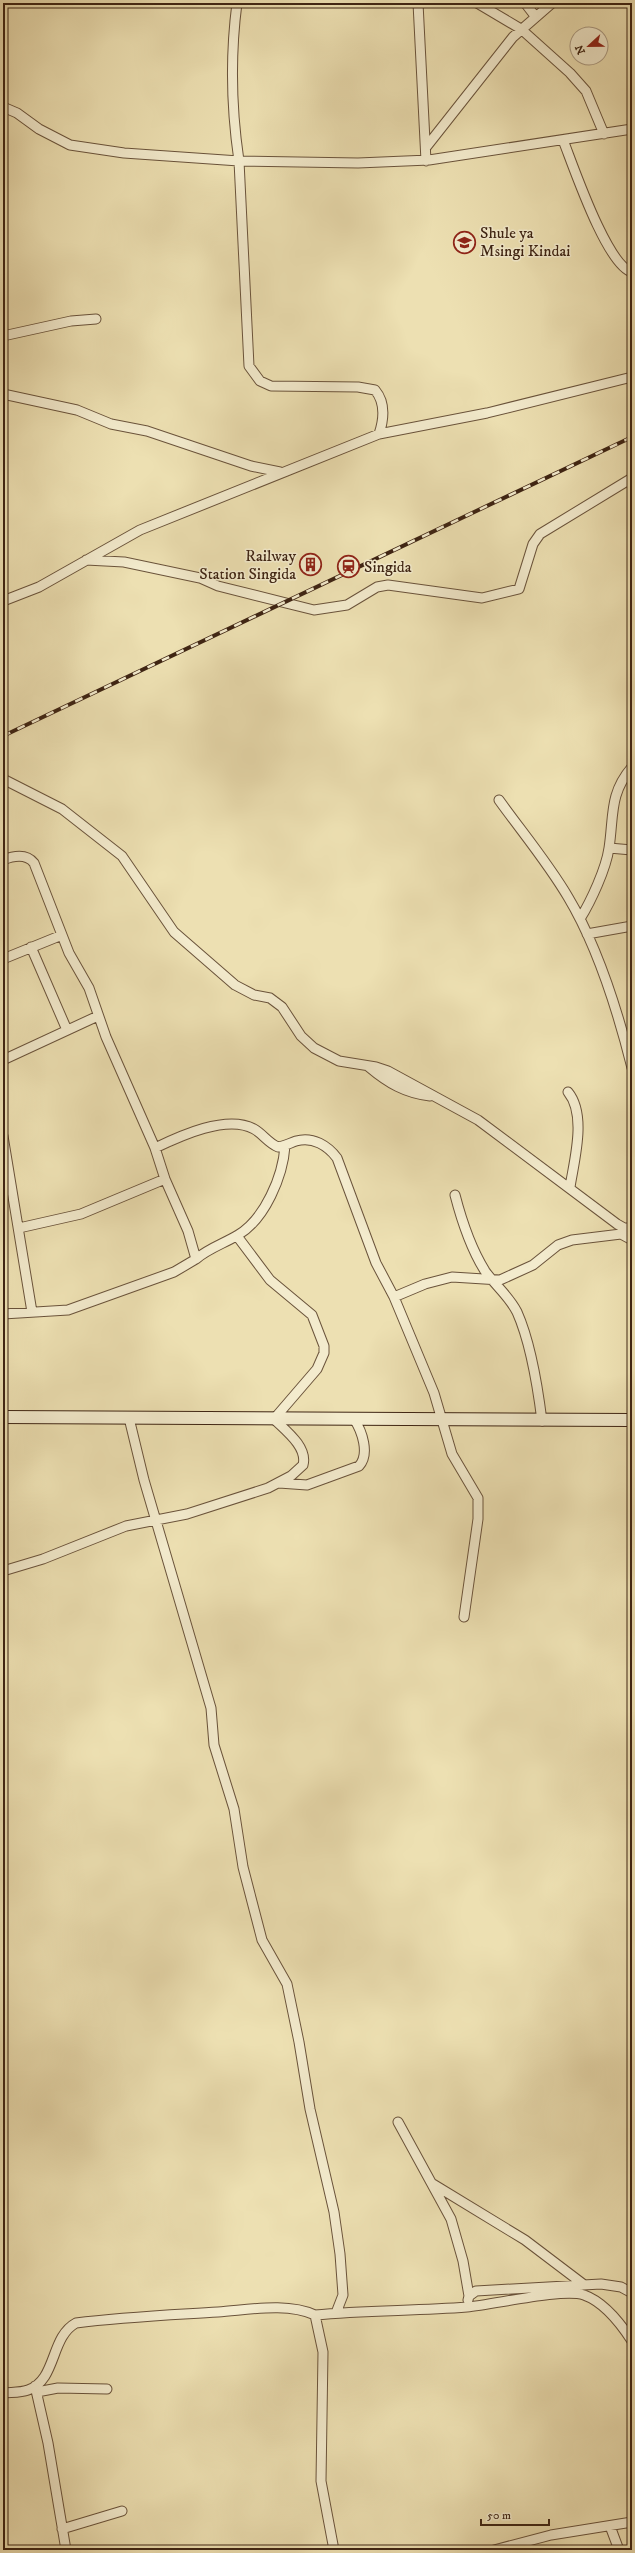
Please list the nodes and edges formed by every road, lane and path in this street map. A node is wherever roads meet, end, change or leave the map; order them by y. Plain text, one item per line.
1 (237, 3) edge
2 (418, 3) edge
3 (477, 3) edge
4 (525, 3) edge
5 (552, 3) edge
6 (493, 7) edge
7 (535, 16) junction
8 (521, 29) junction
9 (3, 107) edge
10 (632, 129) edge
11 (604, 134) junction
12 (563, 140) junction
13 (427, 146) junction
14 (426, 160) junction
15 (239, 161) junction
16 (632, 272) edge
17 (96, 319) dead end
18 (3, 336) edge
19 (632, 377) edge
20 (3, 394) edge
21 (379, 434) junction
22 (280, 472) junction
23 (632, 478) edge
24 (86, 560) junction
25 (3, 600) edge
26 (632, 767) edge
27 (3, 779) edge
28 (499, 800) dead end
29 (609, 848) junction
30 (632, 850) edge
31 (3, 860) edge
32 (580, 919) junction
33 (632, 926) edge
34 (587, 934) junction
35 (62, 935) junction
36 (31, 947) junction
37 (3, 959) edge
38 (98, 1016) junction
39 (67, 1030) junction
40 (3, 1060) edge
41 (632, 1068) edge
42 (568, 1092) dead end
43 (3, 1136) edge
44 (285, 1146) junction
45 (155, 1148) junction
46 (165, 1178) junction
47 (570, 1187) junction
48 (455, 1195) dead end
49 (19, 1228) junction
50 (632, 1228) edge
51 (237, 1236) junction
52 (632, 1240) edge
53 (196, 1259) junction
54 (493, 1281) junction
55 (394, 1297) junction
56 (32, 1312) junction
57 (3, 1314) edge
58 (3, 1417) edge
59 (129, 1418) junction
60 (274, 1419) junction
61 (354, 1419) junction
62 (442, 1420) junction
63 (632, 1420) edge
64 (542, 1421) junction
65 (279, 1483) junction
66 (156, 1519) junction
67 (3, 1571) edge
68 (464, 1617) dead end
69 (398, 2122) dead end
70 (433, 2184) junction
71 (583, 2284) junction
72 (632, 2293) edge
73 (469, 2296) junction
74 (468, 2307) junction
75 (336, 2313) junction
76 (315, 2315) junction
77 (632, 2341) edge
78 (36, 2389) junction
79 (106, 2389) dead end
80 (3, 2393) edge
81 (122, 2511) dead end
82 (632, 2522) edge
83 (610, 2526) junction
84 (62, 2529) junction
85 (66, 2550) edge
86 (334, 2550) edge
87 (494, 2550) edge
88 (618, 2550) edge

1 - 15 street
2 - 13 street
3 - 6 street
4 - 7 street
5 - 7 street
6 - 8 street
7 - 8 street
8 - 11 street
8 - 13 street
9 - 15 street
10 - 11 street
11 - 12 street
12 - 14 street
12 - 16 street
13 - 14 street
14 - 15 street
15 - 21 street
17 - 18 street
19 - 21 street
20 - 22 street
21 - 22 street
22 - 24 street
23 - 24 street
24 - 25 street
26 - 29 street
27 - 47 street
28 - 32 street
29 - 30 street
29 - 32 street
31 - 35 street
32 - 34 street
33 - 34 street
34 - 41 street
35 - 36 street
35 - 38 street
36 - 37 street
36 - 39 street
38 - 39 street
38 - 45 street
39 - 40 street
42 - 47 street
43 - 49 street
44 - 45 street
44 - 51 street
44 - 55 street
45 - 46 street
46 - 49 street
46 - 53 street
47 - 50 street
48 - 54 street
49 - 56 street
51 - 53 street
51 - 60 street
52 - 54 street
53 - 56 street
54 - 55 street
54 - 64 street
55 - 62 street
56 - 57 street
58 - 59 main road
59 - 60 main road
59 - 66 street
60 - 61 main road
60 - 65 street
61 - 62 main road
61 - 65 street
62 - 64 main road
62 - 68 street
63 - 64 main road
65 - 66 street
66 - 67 street
66 - 75 street
69 - 70 street
70 - 71 street
70 - 73 street
71 - 72 street
71 - 73 street
73 - 74 street
74 - 75 street
74 - 77 street
75 - 76 street
76 - 78 street
76 - 86 street
78 - 79 street
78 - 80 street
78 - 84 street
81 - 84 street
82 - 83 street
83 - 87 street
83 - 88 street
84 - 85 street

